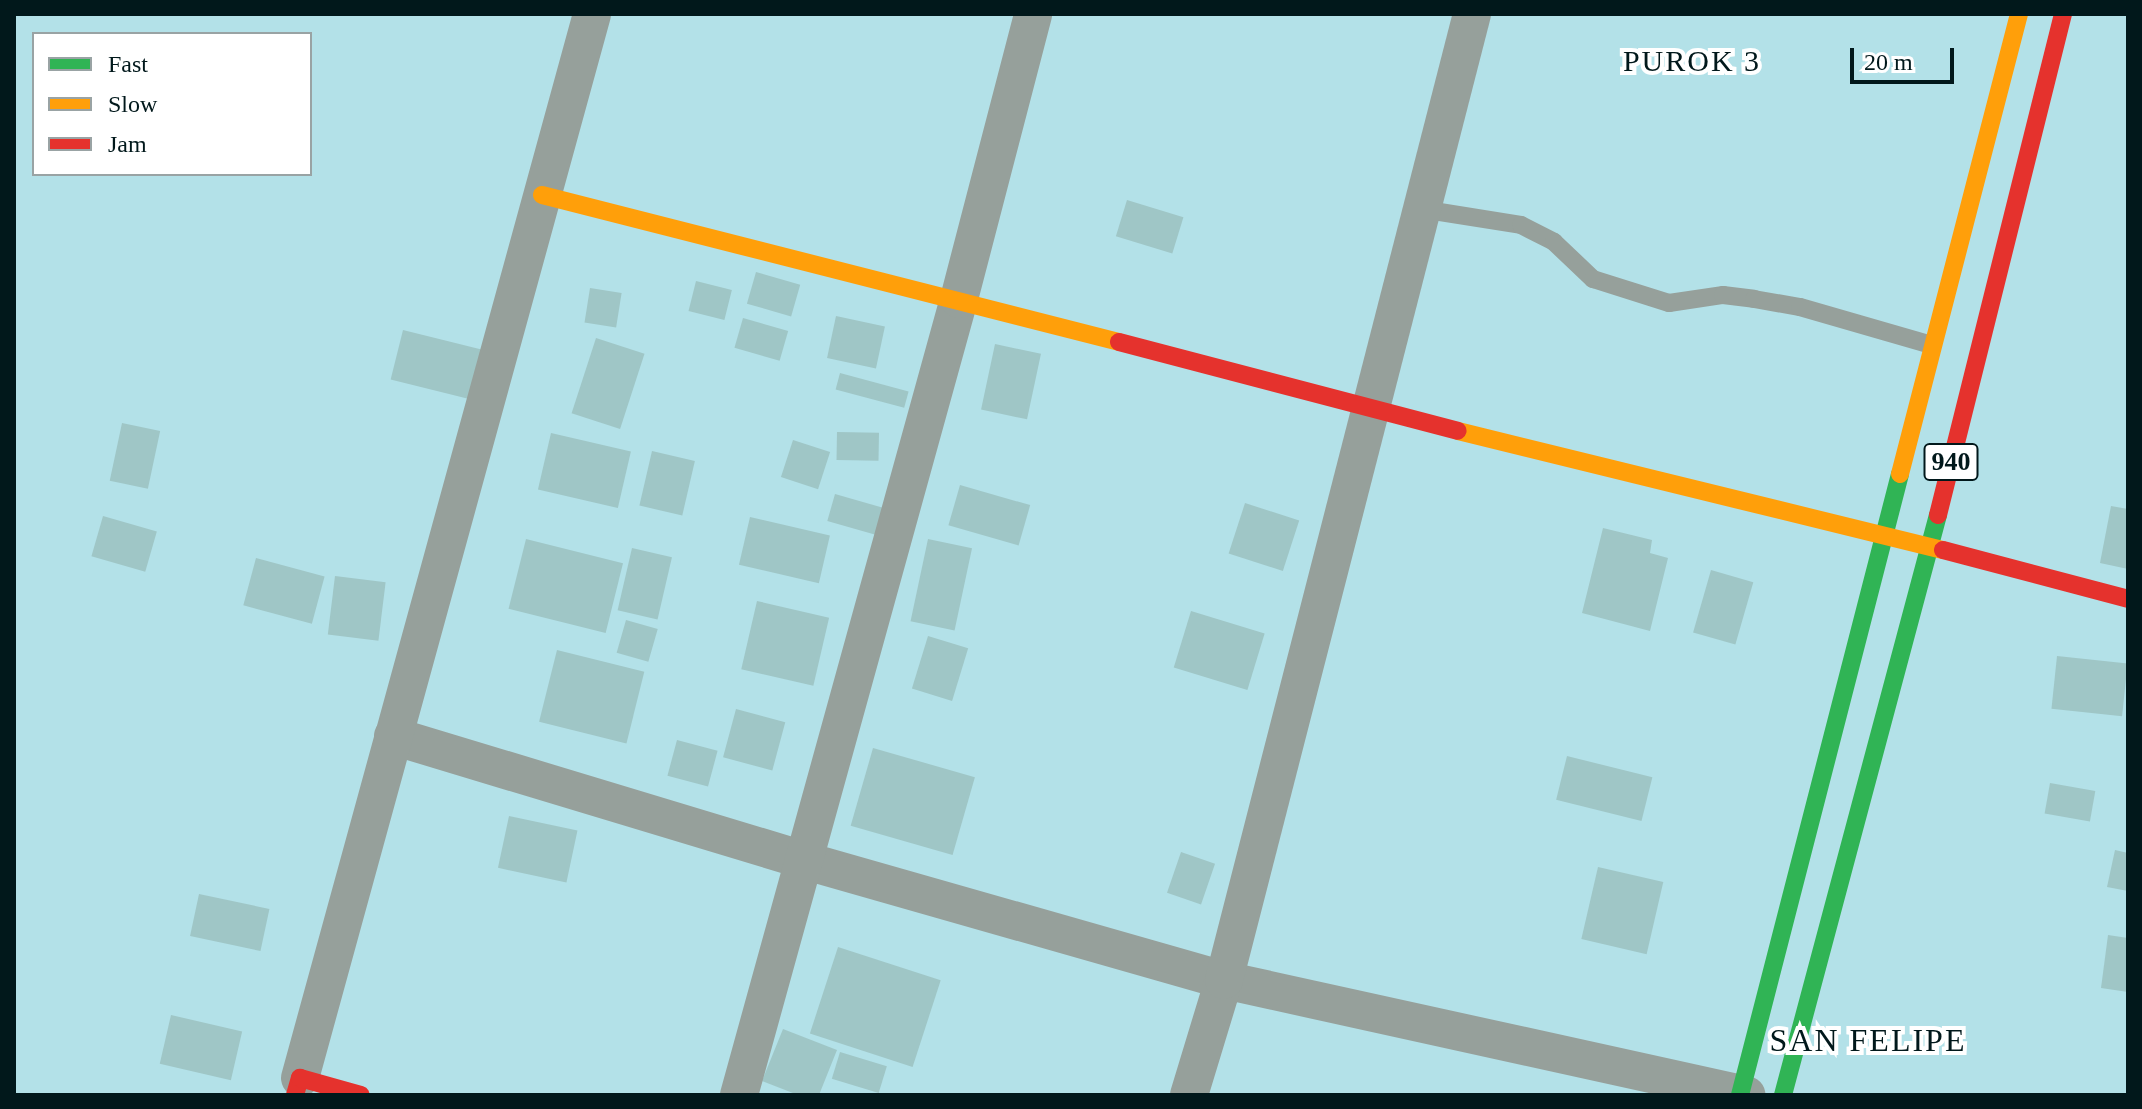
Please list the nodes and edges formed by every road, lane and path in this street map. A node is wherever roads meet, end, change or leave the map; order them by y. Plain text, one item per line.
1 (592, 14) edge
2 (1033, 14) edge
3 (1472, 14) edge
4 (2019, 14) edge
5 (2063, 14) edge
6 (542, 195) junction
7 (1421, 209) junction
8 (959, 299) junction
9 (1932, 345) junction
10 (1368, 409) junction
11 (1884, 535) junction
12 (1930, 546) junction
13 (2128, 599) edge
14 (393, 736) junction
15 (806, 861) junction
16 (1224, 980) junction
17 (298, 1086) edge
18 (361, 1095) edge
19 (739, 1095) edge
20 (1189, 1095) edge
21 (1742, 1095) edge
22 (1783, 1095) edge

1 - 6 street
2 - 8 street
3 - 7 street
4 - 9 main road, 940
5 - 12 main road, 940
6 - 8 main road
6 - 14 street
7 - 9 lane
7 - 10 street
8 - 10 main road
8 - 15 street
9 - 11 main road, 940
10 - 11 main road
10 - 16 street
11 - 12 main road
11 - 21 main road, 940
12 - 13 main road
12 - 22 main road, 940
14 - 15 street
14 - 17 street
15 - 16 street
15 - 19 street
16 - 20 street
16 - 21 street
17 - 18 main road

